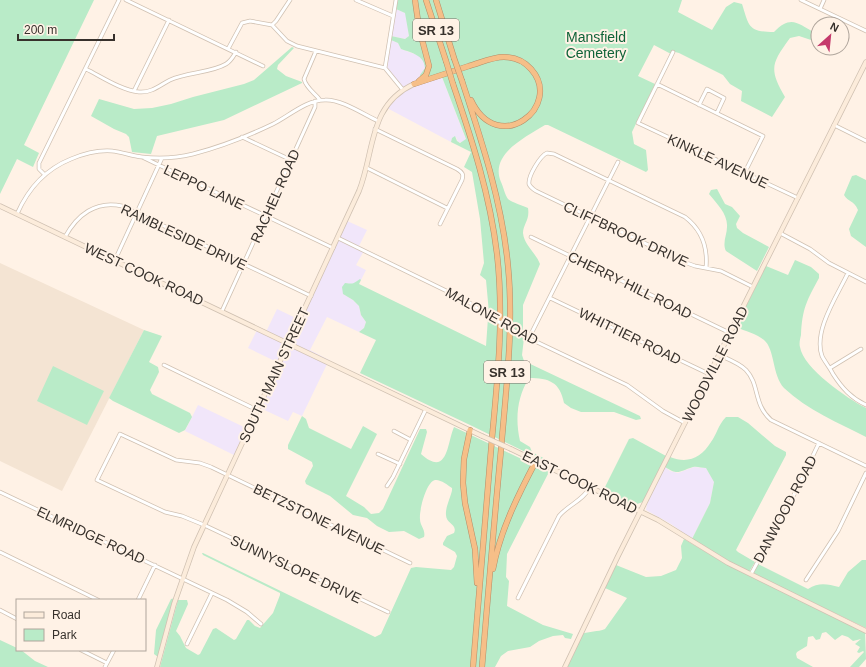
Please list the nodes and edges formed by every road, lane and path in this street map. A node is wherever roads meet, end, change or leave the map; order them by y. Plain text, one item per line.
1 (119, 0) edge
2 (126, 0) edge
3 (290, 0) edge
4 (356, 0) edge
5 (396, 0) edge
6 (415, 0) edge
7 (426, 0) edge
8 (436, 0) edge
9 (801, 0) edge
10 (824, 0) edge
11 (820, 9) junction
12 (393, 16) junction
13 (169, 20) junction
14 (272, 25) junction
15 (866, 31) edge
16 (228, 49) junction
17 (316, 51) junction
18 (236, 52) junction
19 (673, 52) dead end
20 (866, 62) edge
21 (264, 66) dead end
22 (385, 68) junction
23 (86, 70) junction
24 (462, 81) junction
25 (414, 84) junction
26 (657, 84) junction
27 (403, 90) junction
28 (134, 91) junction
29 (320, 100) junction
30 (315, 101) junction
31 (699, 105) junction
32 (717, 113) junction
33 (378, 121) junction
34 (834, 126) junction
35 (375, 129) junction
36 (242, 137) junction
37 (866, 141) edge
38 (140, 157) junction
39 (162, 158) junction
40 (291, 160) junction
41 (618, 162) dead end
42 (159, 166) junction
43 (367, 168) junction
44 (744, 174) junction
45 (45, 175) junction
46 (609, 180) junction
47 (798, 198) junction
48 (0, 206) edge
49 (448, 208) junction
50 (137, 213) junction
51 (17, 214) junction
52 (266, 216) junction
53 (590, 217) junction
54 (440, 224) dead end
55 (780, 233) junction
56 (65, 237) junction
57 (531, 237) dead end
58 (338, 238) junction
59 (333, 248) junction
60 (570, 257) junction
61 (115, 260) junction
62 (244, 264) junction
63 (706, 268) junction
64 (848, 273) junction
65 (866, 282) edge
66 (753, 286) junction
67 (311, 296) junction
68 (550, 298) junction
69 (222, 311) junction
70 (730, 333) junction
71 (530, 338) junction
72 (289, 343) junction
73 (861, 349) dead end
74 (719, 355) junction
75 (164, 364) dead end
76 (830, 368) junction
77 (710, 374) junction
78 (866, 405) edge
79 (426, 409) junction
80 (257, 410) junction
81 (685, 423) junction
82 (470, 430) junction
83 (394, 431) dead end
84 (411, 440) junction
85 (819, 443) junction
86 (378, 454) dead end
87 (536, 461) junction
88 (400, 464) junction
89 (866, 466) edge
90 (866, 473) edge
91 (227, 474) junction
92 (97, 480) joint
93 (387, 486) dead end
94 (590, 487) junction
95 (0, 492) edge
96 (641, 511) junction
97 (204, 525) junction
98 (0, 552) edge
99 (410, 563) dead end
100 (155, 565) junction
101 (751, 574) junction
102 (183, 579) junction
103 (806, 580) dead end
104 (212, 593) junction
105 (518, 598) dead end
106 (96, 599) edge
107 (138, 599) edge
108 (487, 608) junction
109 (0, 610) edge
110 (388, 612) dead end
111 (16, 618) edge
112 (262, 624) dead end
113 (866, 631) edge
114 (187, 644) dead end
115 (474, 649) junction
116 (83, 651) edge
117 (113, 651) edge
118 (107, 663) junction
119 (105, 667) edge
120 (157, 667) edge
121 (473, 667) edge
122 (482, 667) edge
123 (565, 667) edge

1 - 23 street
2 - 13 street
3 - 14 street
4 - 12 street
5 - 12 street
6 - 25 highway
7 - 115 highway, SR 13, bridge
8 - 24 highway, SR 13, bridge
9 - 11 street
10 - 11 street
11 - 15 street
12 - 22 street
13 - 16 street
13 - 28 street
14 - 16 street
14 - 17 street
16 - 18 street
17 - 22 street
17 - 29 street
18 - 21 street
18 - 28 street
19 - 26 street
20 - 34 street, WOODVILLE ROAD
22 - 27 street
23 - 28 street
23 - 45 street
24 - 25 highway
24 - 108 highway, SR 13
25 - 27 street, SOUTH MAIN STREET
26 - 31 street
26 - 44 street, KINKLE AVENUE
27 - 33 street, SOUTH MAIN STREET
29 - 30 street
29 - 33 street
30 - 36 street
30 - 40 street, RACHEL ROAD
31 - 32 street
31 - 32 street
32 - 44 street
33 - 35 street, SOUTH MAIN STREET
34 - 37 street
34 - 47 street, WOODVILLE ROAD
35 - 43 street, SOUTH MAIN STREET
35 - 49 street
36 - 39 street
36 - 40 street
38 - 39 street
38 - 42 street, LEPPO LANE
38 - 45 street
39 - 42 street
40 - 52 street, RACHEL ROAD
41 - 46 street
42 - 50 street
42 - 52 street, LEPPO LANE
43 - 49 street
43 - 58 street, SOUTH MAIN STREET
44 - 47 street, KINKLE AVENUE
45 - 51 street
46 - 53 street
46 - 53 street, CLIFFBROOK DRIVE
46 - 63 street
47 - 55 street, WOODVILLE ROAD
48 - 51 street, WEST COOK ROAD
49 - 54 street
50 - 56 street, RAMBLESIDE DRIVE
50 - 61 street
50 - 62 street, RAMBLESIDE DRIVE
51 - 56 street, WEST COOK ROAD
52 - 59 street, LEPPO LANE
52 - 62 street, RACHEL ROAD
53 - 60 street
53 - 63 street, CLIFFBROOK DRIVE
55 - 64 street
55 - 66 street, WOODVILLE ROAD
56 - 61 street, WEST COOK ROAD
57 - 60 street, CHERRY HILL ROAD
58 - 59 street, SOUTH MAIN STREET
58 - 71 street, MALONE ROAD, bridge
59 - 67 street, SOUTH MAIN STREET
60 - 68 street
60 - 70 street, CHERRY HILL ROAD
61 - 69 street, WEST COOK ROAD
62 - 67 street, RAMBLESIDE DRIVE
62 - 69 street, RACHEL ROAD
63 - 66 street, CLIFFBROOK DRIVE
64 - 65 street
64 - 76 street
66 - 70 street, WOODVILLE ROAD
67 - 72 street, SOUTH MAIN STREET
68 - 71 street
68 - 77 street, WHITTIER ROAD
69 - 72 street, WEST COOK ROAD
70 - 74 street, WOODVILLE ROAD
71 - 81 street, MALONE ROAD
72 - 79 street, EAST COOK ROAD
72 - 80 street, SOUTH MAIN STREET
73 - 76 street
74 - 77 street, WOODVILLE ROAD
74 - 85 street
75 - 80 street
76 - 78 street
77 - 81 street, WOODVILLE ROAD
79 - 82 street, EAST COOK ROAD
79 - 84 street
80 - 91 street, SOUTH MAIN STREET
81 - 96 street, WOODVILLE ROAD
82 - 87 street, EAST COOK ROAD, bridge
82 - 115 highway
83 - 84 street
84 - 88 street
85 - 89 street
85 - 101 street, DANWOOD ROAD
86 - 88 street
87 - 94 street, EAST COOK ROAD
87 - 108 highway
88 - 93 street
90 - 103 street
91 - 92 street, BETZSTONE AVENUE
91 - 97 street, SOUTH MAIN STREET
91 - 99 street, BETZSTONE AVENUE
92 - 97 street, SUNNYSLOPE DRIVE
94 - 96 street, EAST COOK ROAD
94 - 105 street
95 - 100 street, ELMRIDGE ROAD
96 - 101 street, EAST COOK ROAD
96 - 123 street, WOODVILLE ROAD
97 - 102 street, SOUTH MAIN STREET
97 - 110 street, SUNNYSLOPE DRIVE
98 - 106 street
100 - 102 street, ELMRIDGE ROAD
100 - 107 street
101 - 113 street, EAST COOK ROAD
102 - 104 street, ELMRIDGE ROAD
102 - 120 street, SOUTH MAIN STREET
104 - 112 street, ELMRIDGE ROAD
104 - 114 street
108 - 122 highway, SR 13
109 - 111 street
115 - 121 highway, SR 13
116 - 118 street
117 - 118 street
118 - 119 street

